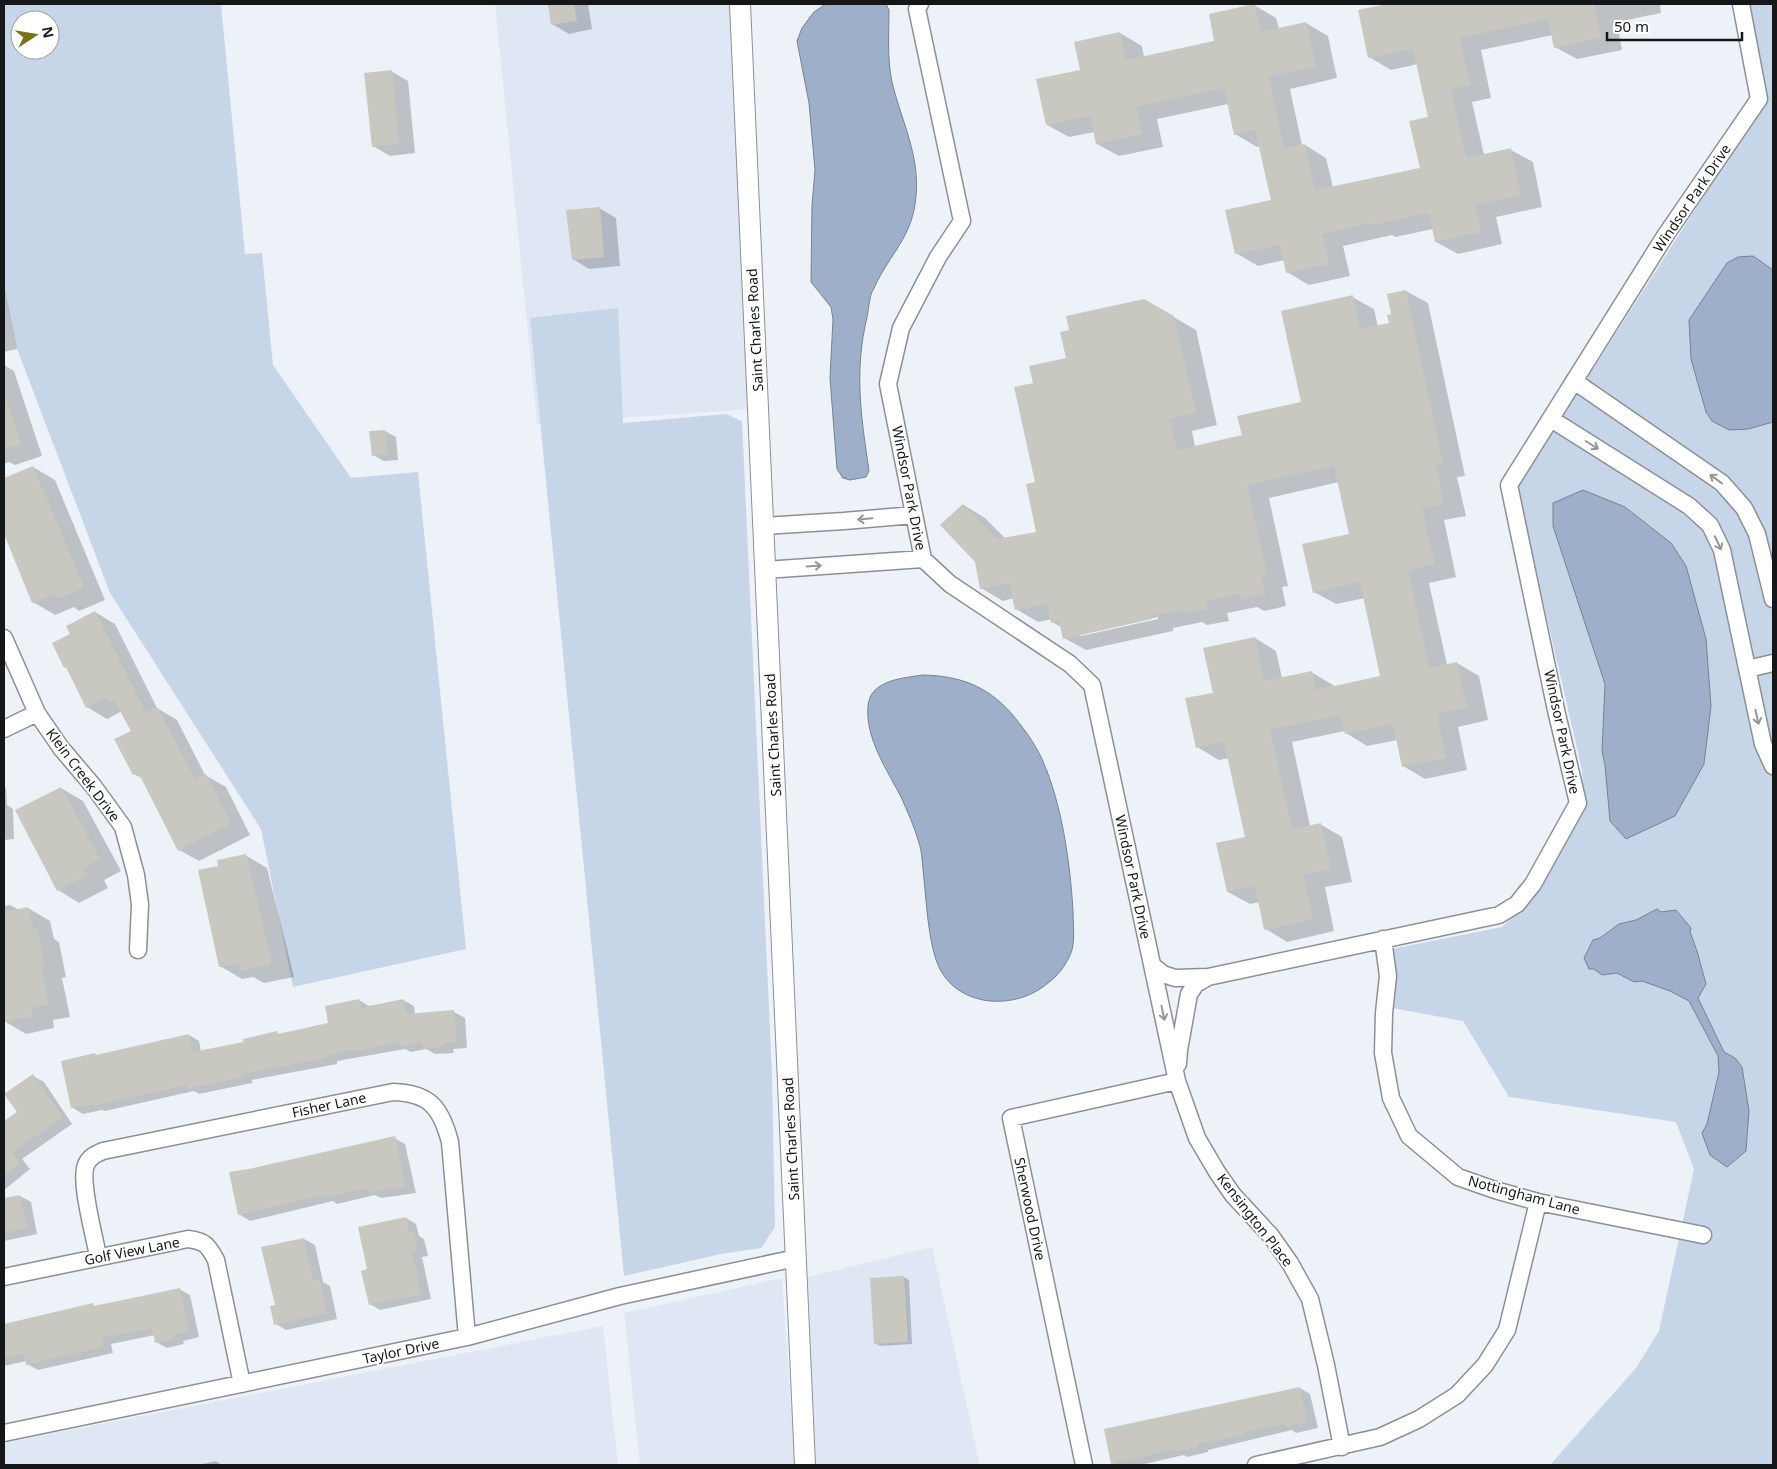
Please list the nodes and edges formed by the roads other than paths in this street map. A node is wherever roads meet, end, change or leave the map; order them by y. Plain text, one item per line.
1 (740, 4) edge
2 (920, 4) edge
3 (1741, 4) edge
4 (1574, 381) junction
5 (1551, 419) junction
6 (914, 515) junction
7 (763, 526) junction
8 (923, 559) junction
9 (765, 570) junction
10 (1773, 599) edge
11 (4, 638) edge
12 (1773, 663) edge
13 (1748, 669) junction
14 (37, 713) junction
15 (4, 729) edge
16 (1773, 766) edge
17 (1383, 940) junction
18 (138, 950) dead end
19 (1153, 966) junction
20 (1208, 977) junction
21 (1177, 1081) junction
22 (1538, 1202) junction
23 (1703, 1235) dead end
24 (98, 1257) junction
25 (796, 1258) junction
26 (4, 1277) edge
27 (468, 1337) junction
28 (242, 1384) junction
29 (4, 1433) edge
30 (1342, 1447) junction
31 (805, 1465) edge
32 (1084, 1465) edge
33 (1256, 1465) edge

1 - 7 street, Saint Charles Road
2 - 6 street, Windsor Park Drive
3 - 4 street, Windsor Park Drive
4 - 5 street, Windsor Park Drive
10 -> 4 street
5 -> 13 street
5 - 17 street, Windsor Park Drive
6 -> 7 street
6 - 8 street, Windsor Park Drive
7 - 9 street, Saint Charles Road
9 -> 8 street
8 - 19 street, Windsor Park Drive
9 - 25 street, Saint Charles Road
11 - 14 street, Klein Creek Drive
12 - 13 street
13 -> 16 street
14 - 15 street
14 - 18 street, Klein Creek Drive
17 - 20 street, Windsor Park Drive
17 - 22 street, Nottingham Lane
19 - 20 street, Windsor Park Drive
19 -> 21 street, Kensington Place
20 - 21 street
21 - 30 street, Kensington Place
21 - 32 street, Sherwood Drive
22 - 23 street, Nottingham Lane
22 - 30 street
24 - 26 street, Golf View Lane
24 - 27 street, Fisher Lane
24 - 28 street, Golf View Lane
25 - 27 street, Taylor Drive
25 - 31 street, Saint Charles Road
27 - 28 street, Taylor Drive
28 - 29 street, Taylor Drive
30 - 33 street

